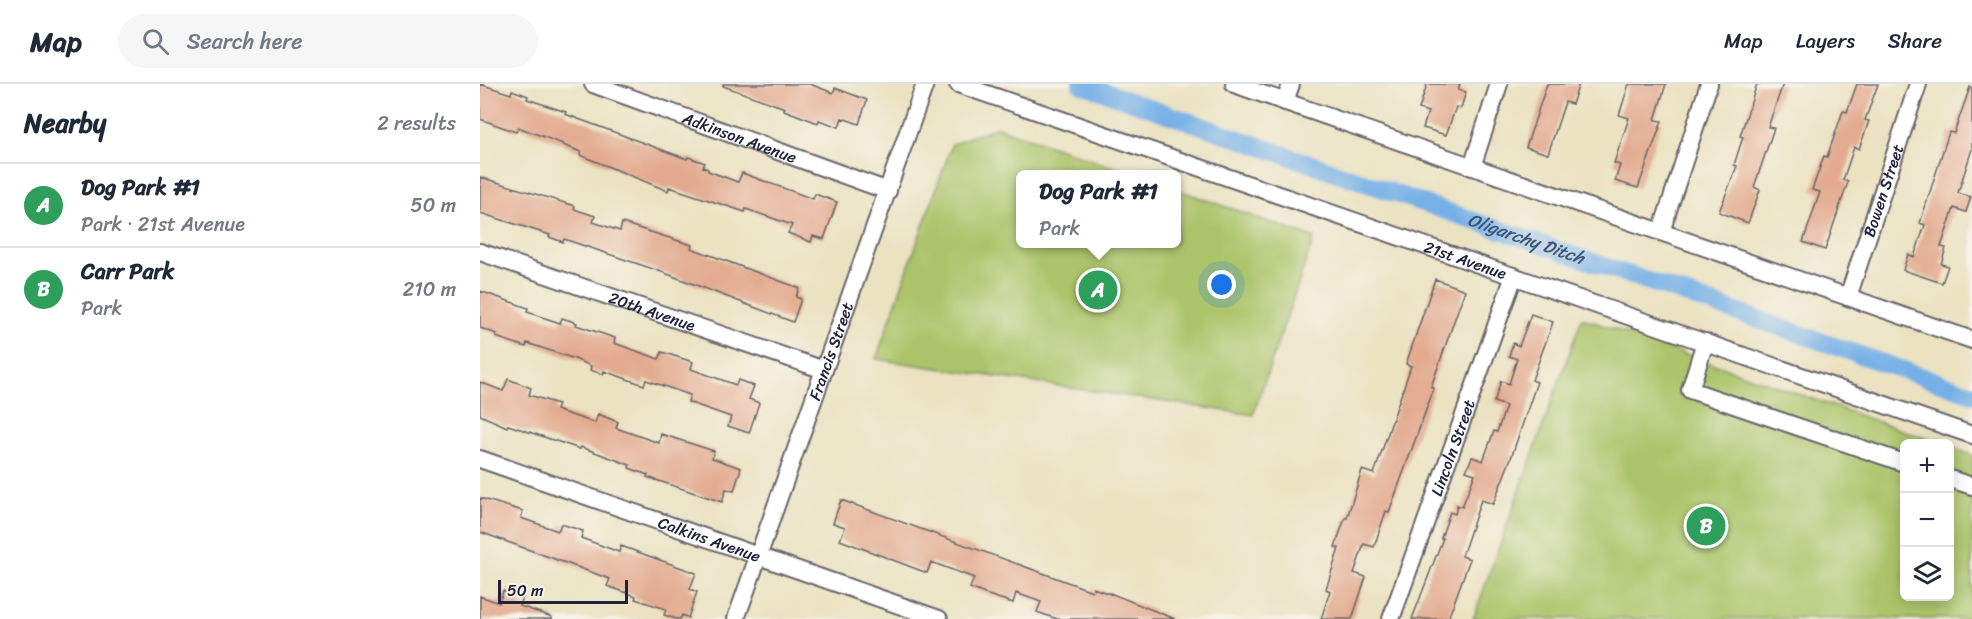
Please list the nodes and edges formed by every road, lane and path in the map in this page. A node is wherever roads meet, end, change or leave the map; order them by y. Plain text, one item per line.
1 (592, 84) edge
2 (925, 84) edge
3 (958, 84) edge
4 (1234, 84) edge
5 (1291, 84) edge
6 (1499, 84) edge
7 (1709, 84) edge
8 (1918, 84) edge
9 (1285, 102) junction
10 (1472, 167) junction
11 (888, 191) junction
12 (1660, 232) junction
13 (480, 252) edge
14 (1514, 276) junction
15 (1848, 297) junction
16 (1972, 340) edge
17 (1705, 342) junction
18 (824, 370) junction
19 (1972, 435) edge
20 (480, 459) edge
21 (1900, 461) edge
22 (1954, 480) edge
23 (1972, 486) edge
24 (758, 557) junction
25 (736, 619) edge
26 (939, 619) edge
27 (1391, 619) edge

1 - 11 street, Adkinson Avenue
2 - 11 street, Francis Street
3 - 14 street, 21st Avenue
4 - 9 street
5 - 9 street
6 - 10 street
7 - 12 street
8 - 15 street, Bowen Street
9 - 10 street
10 - 12 street
11 - 18 street, Francis Street
12 - 15 street
13 - 18 street, 20th Avenue
14 - 17 street, 21st Avenue
14 - 27 street, Lincoln Street
15 - 16 street
17 - 19 street, 21st Avenue
17 - 21 street
18 - 24 street, Francis Street
20 - 24 street, Calkins Avenue
22 - 23 street
24 - 25 street, Francis Street
24 - 26 street, Calkins Avenue

